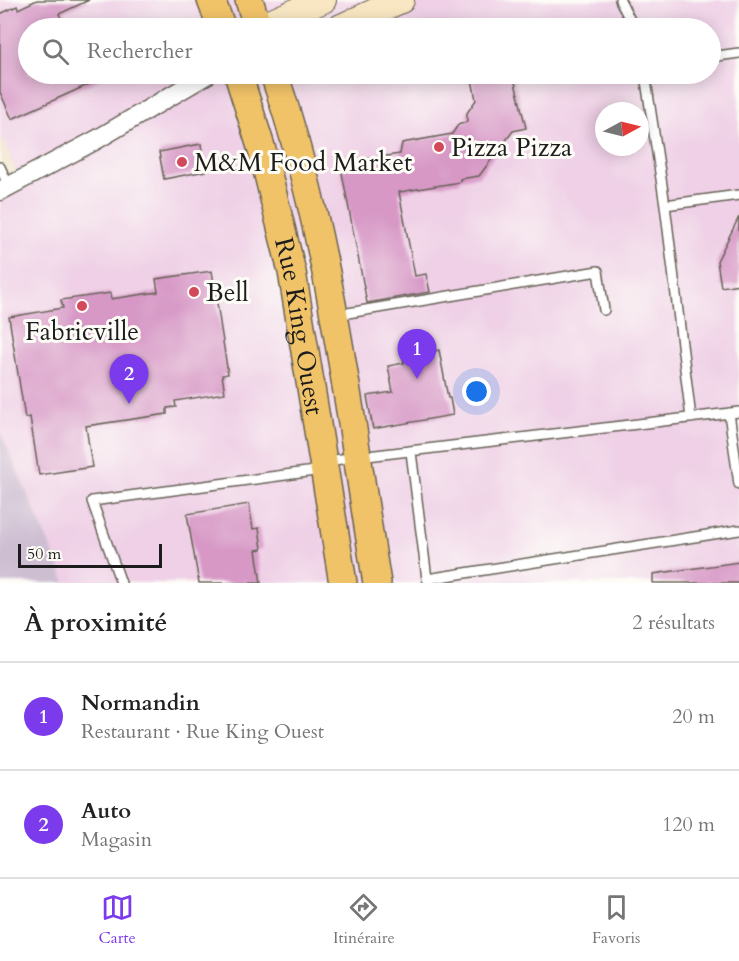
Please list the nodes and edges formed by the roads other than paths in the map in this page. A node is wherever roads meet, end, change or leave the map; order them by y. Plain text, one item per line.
1 (211, 0) edge
2 (249, 0) edge
3 (322, 0) edge
4 (401, 0) edge
5 (620, 0) edge
6 (218, 18) edge
7 (255, 18) edge
8 (281, 18) edge
9 (361, 18) edge
10 (629, 18) edge
11 (739, 53) edge
12 (721, 56) edge
13 (191, 84) edge
14 (241, 84) edge
15 (277, 84) edge
16 (646, 84) edge
17 (0, 167) edge
18 (4, 189) edge
19 (739, 195) edge
20 (664, 205) junction
21 (604, 310) dead end
22 (334, 315) junction
23 (734, 413) edge
24 (691, 418) junction
25 (411, 452) junction
26 (357, 458) junction
27 (324, 466) junction
28 (739, 484) edge
29 (739, 530) edge
30 (121, 583) edge
31 (343, 583) edge
32 (377, 583) edge

1 - 6 main road
2 - 7 main road
3 - 8 main road
4 - 9 main road
5 - 10 lane
11 - 12 lane
13 - 18 street
14 - 27 main road, Rue King Ouest
15 - 22 main road, Rue King Ouest
16 - 20 lane
17 - 18 lane
19 - 20 lane
20 - 24 lane
21 - 22 lane
22 - 26 main road, Rue King Ouest
23 - 24 lane
23 - 28 lane
24 - 25 lane
25 - 26 lane
25 - 29 lane
26 - 27 lane
26 - 32 main road, Rue King Ouest
27 - 30 lane
27 - 31 main road, Rue King Ouest

